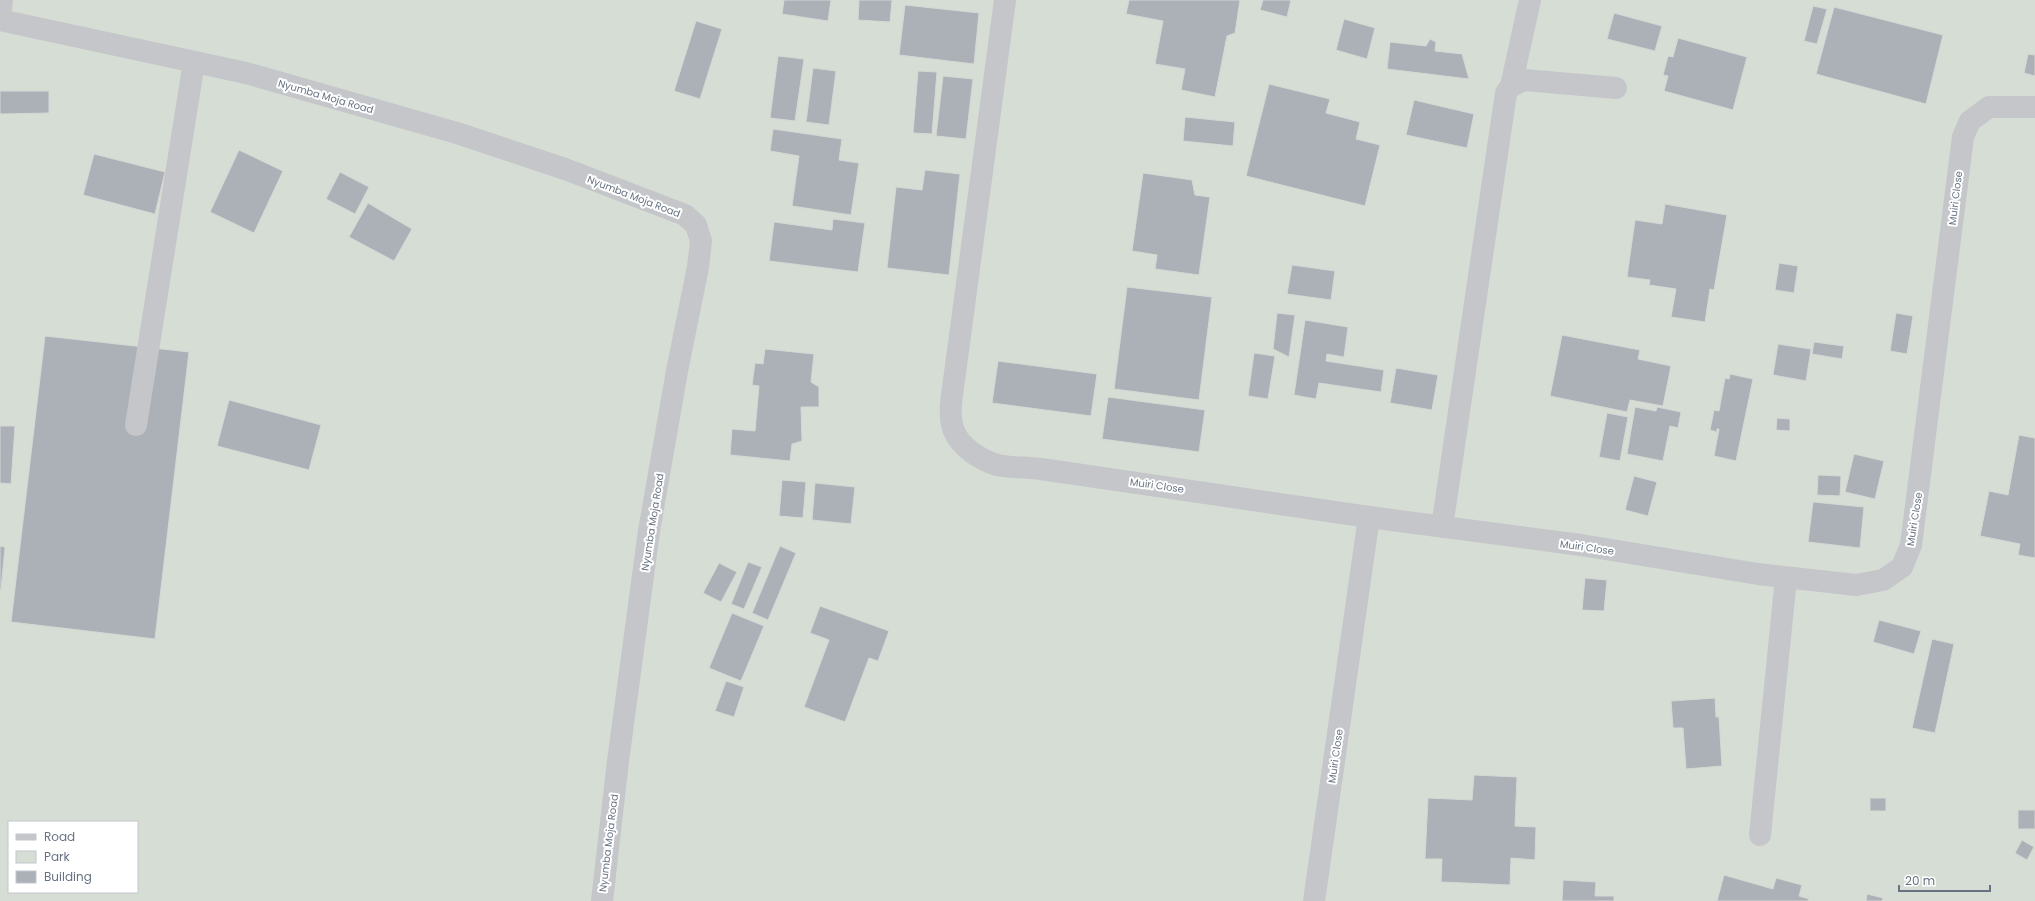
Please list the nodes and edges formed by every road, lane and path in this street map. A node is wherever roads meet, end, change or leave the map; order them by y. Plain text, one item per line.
1 (2, 0) edge
2 (1005, 0) edge
3 (1530, 0) edge
4 (0, 20) edge
5 (194, 62) junction
6 (1511, 86) junction
7 (1616, 88) dead end
8 (2035, 107) edge
9 (136, 426) dead end
10 (1369, 517) junction
11 (1442, 527) junction
12 (1786, 578) junction
13 (1760, 835) dead end
14 (602, 901) edge
15 (1314, 901) edge

1 - 4 street
2 - 10 street, Muiri Close
3 - 6 street
4 - 5 street, Nyumba Moja Road
5 - 9 street
5 - 14 street, Nyumba Moja Road
6 - 7 street
6 - 11 street
8 - 12 street, Muiri Close
10 - 11 street, Muiri Close
10 - 15 street, Muiri Close
11 - 12 street, Muiri Close
12 - 13 street

